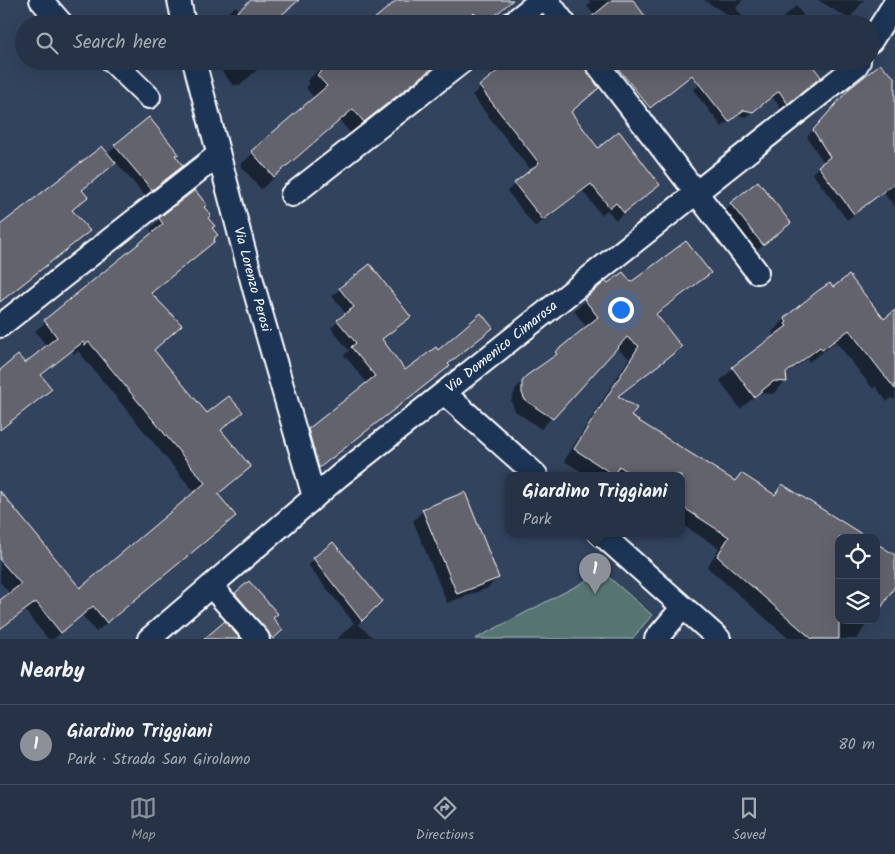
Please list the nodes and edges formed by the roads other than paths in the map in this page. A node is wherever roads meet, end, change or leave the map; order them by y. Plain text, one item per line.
1 (41, 0) edge
2 (179, 0) edge
3 (541, 0) edge
4 (547, 0) edge
5 (895, 3) edge
6 (54, 15) edge
7 (182, 15) edge
8 (522, 15) edge
9 (558, 15) edge
10 (880, 27) edge
11 (121, 70) edge
12 (196, 70) edge
13 (452, 70) edge
14 (602, 70) edge
15 (851, 70) edge
16 (149, 97) dead end
17 (218, 155) junction
18 (698, 193) junction
19 (292, 196) dead end
20 (757, 272) dead end
21 (0, 326) edge
22 (444, 393) junction
23 (533, 472) edge
24 (314, 497) junction
25 (604, 537) edge
26 (211, 586) junction
27 (683, 607) junction
28 (150, 639) edge
29 (258, 639) edge
30 (656, 639) edge
31 (719, 639) edge

1 - 6 street
2 - 7 street
3 - 8 street
4 - 9 street
5 - 10 street
11 - 16 street
12 - 17 street, Via Lorenzo Perosi
13 - 19 street
14 - 18 street
15 - 18 street, Via Domenico Cimarosa
17 - 21 street
17 - 24 street, Via Lorenzo Perosi
18 - 20 street
18 - 22 street, Via Domenico Cimarosa
22 - 23 street
22 - 24 street, Via Domenico Cimarosa
24 - 26 street, Via Domenico Cimarosa
25 - 27 street
26 - 28 street, Via Domenico Cimarosa
26 - 29 street
27 - 30 street
27 - 31 street

